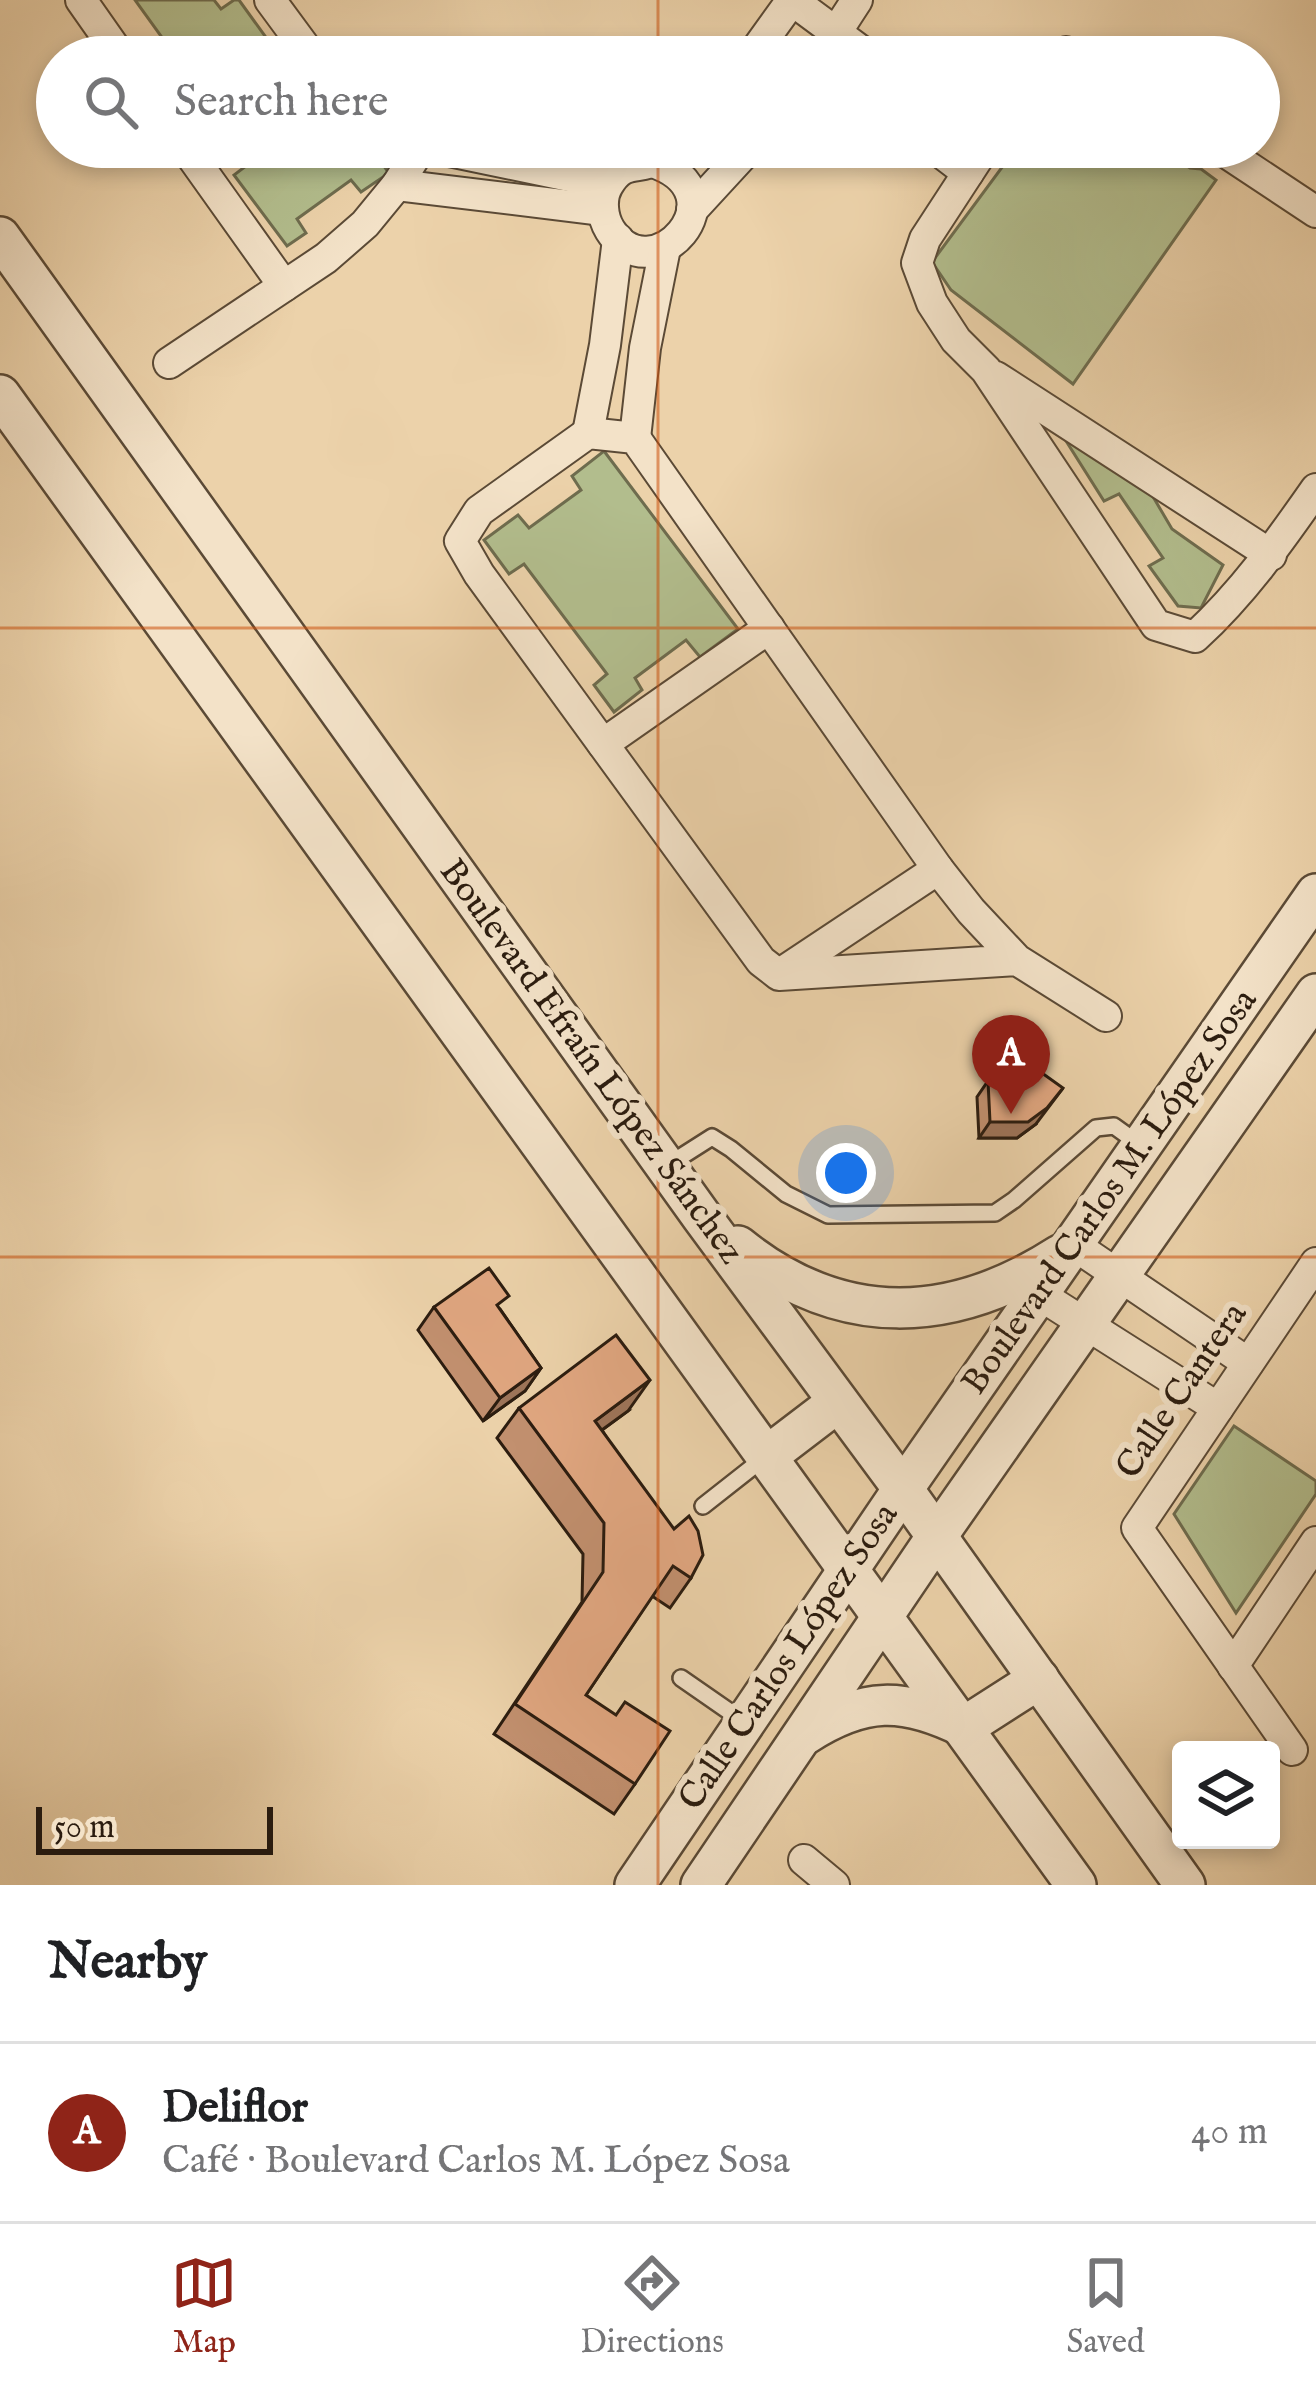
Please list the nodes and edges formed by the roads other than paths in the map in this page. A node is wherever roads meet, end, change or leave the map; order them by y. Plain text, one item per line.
1 (81, 0) edge
2 (270, 0) edge
3 (857, 0) edge
4 (786, 9) edge
5 (106, 36) edge
6 (297, 36) edge
7 (766, 36) edge
8 (812, 36) edge
9 (833, 36) edge
10 (200, 168) edge
11 (408, 168) edge
12 (530, 168) joint
13 (626, 168) edge
14 (671, 168) edge
15 (731, 168) edge
16 (972, 168) edge
17 (1250, 168) edge
18 (397, 185) junction
19 (606, 197) junction
20 (526, 201) junction
21 (692, 210) junction
22 (1316, 212) edge
23 (0, 237) edge
24 (618, 239) junction
25 (665, 248) junction
26 (284, 286) junction
27 (605, 345) junction
28 (645, 348) junction
29 (169, 363) dead end
30 (986, 370) junction
31 (0, 395) edge
32 (588, 433) junction
33 (635, 438) junction
34 (1316, 489) edge
35 (1271, 555) junction
36 (769, 628) junction
37 (603, 744) junction
38 (938, 869) junction
39 (1316, 894) edge
40 (1017, 960) junction
41 (779, 975) junction
42 (1316, 994) edge
43 (1106, 1016) dead end
44 (1143, 1147) junction
45 (666, 1167) junction
46 (702, 1217) junction
47 (1074, 1245) junction
48 (1316, 1263) edge
49 (1120, 1276) junction
50 (1040, 1295) junction
51 (1305, 1305) edge
52 (1087, 1324) junction
53 (1248, 1364) junction
54 (838, 1402) junction
55 (1218, 1408) junction
56 (766, 1457) junction
57 (903, 1489) junction
58 (703, 1506) dead end
59 (937, 1536) junction
60 (1316, 1542) edge
61 (849, 1569) junction
62 (883, 1616) junction
63 (1233, 1666) junction
64 (681, 1678) dead end
65 (1039, 1679) junction
66 (745, 1723) junction
67 (964, 1727) junction
68 (800, 1738) junction
69 (1292, 1750) dead end
70 (804, 1860) dead end
71 (635, 1885) edge
72 (701, 1885) edge
73 (833, 1885) edge
74 (1076, 1885) edge
75 (1185, 1885) edge

1 - 5 street
2 - 6 street
3 - 9 street
4 - 7 street
4 - 8 street
10 - 26 street
11 - 18 street
12 - 19 street
12 - 20 street
13 - 19 street
14 - 21 street
15 - 21 street
16 - 30 street
17 - 22 street
18 - 20 street
18 - 26 street
19 - 20 street
19 - 24 street
21 - 25 street
23 - 45 street, Boulevard Efraín López Sánchez
24 - 25 street
24 - 27 street
25 - 28 street
26 - 29 street
27 - 28 street
27 - 32 street
28 - 33 street
30 - 35 street
30 - 35 street
31 - 56 street
32 - 33 street
32 - 37 street
33 - 36 street
34 - 35 street
36 - 37 street
36 - 38 street
37 - 41 street
38 - 40 street
38 - 41 street
39 - 44 street, Boulevard Carlos M. López Sosa
40 - 41 street
40 - 43 street
42 - 49 street, Boulevard Carlos M. López Sosa
44 - 45 lane
44 - 47 street, Boulevard Carlos M. López Sosa
45 - 46 street, Boulevard Efraín López Sánchez
46 - 47 street
46 - 54 street, Boulevard Efraín López Sánchez
47 - 49 street
47 - 50 street, Boulevard Carlos M. López Sosa
48 - 51 street, Calle Cantera
49 - 52 street, Boulevard Carlos M. López Sosa
49 - 53 street
50 - 52 street
50 - 57 street, Boulevard Carlos M. López Sosa
51 - 53 street, Calle Cantera
52 - 55 street
52 - 59 street, Boulevard Carlos M. López Sosa
53 - 55 street, Calle Cantera
54 - 56 street
54 - 57 street, Boulevard Efraín López Sánchez
55 - 63 street, Calle Cantera
56 - 58 lane
56 - 61 street
57 - 59 street, Boulevard Efraín López Sánchez
57 - 61 street, Calle Carlos López Sosa
59 - 62 street, Calle Carlos López Sosa
59 - 65 street, Boulevard Efraín López Sánchez
60 - 63 street
61 - 62 street
61 - 66 street, Calle Carlos López Sosa
62 - 67 street
62 - 68 street, Calle Carlos López Sosa
63 - 69 street
64 - 66 lane
65 - 67 street
65 - 75 street, Boulevard Efraín López Sánchez
66 - 71 street, Calle Carlos López Sosa
67 - 68 street
67 - 74 street
68 - 72 street, Calle Carlos López Sosa
70 - 73 street

